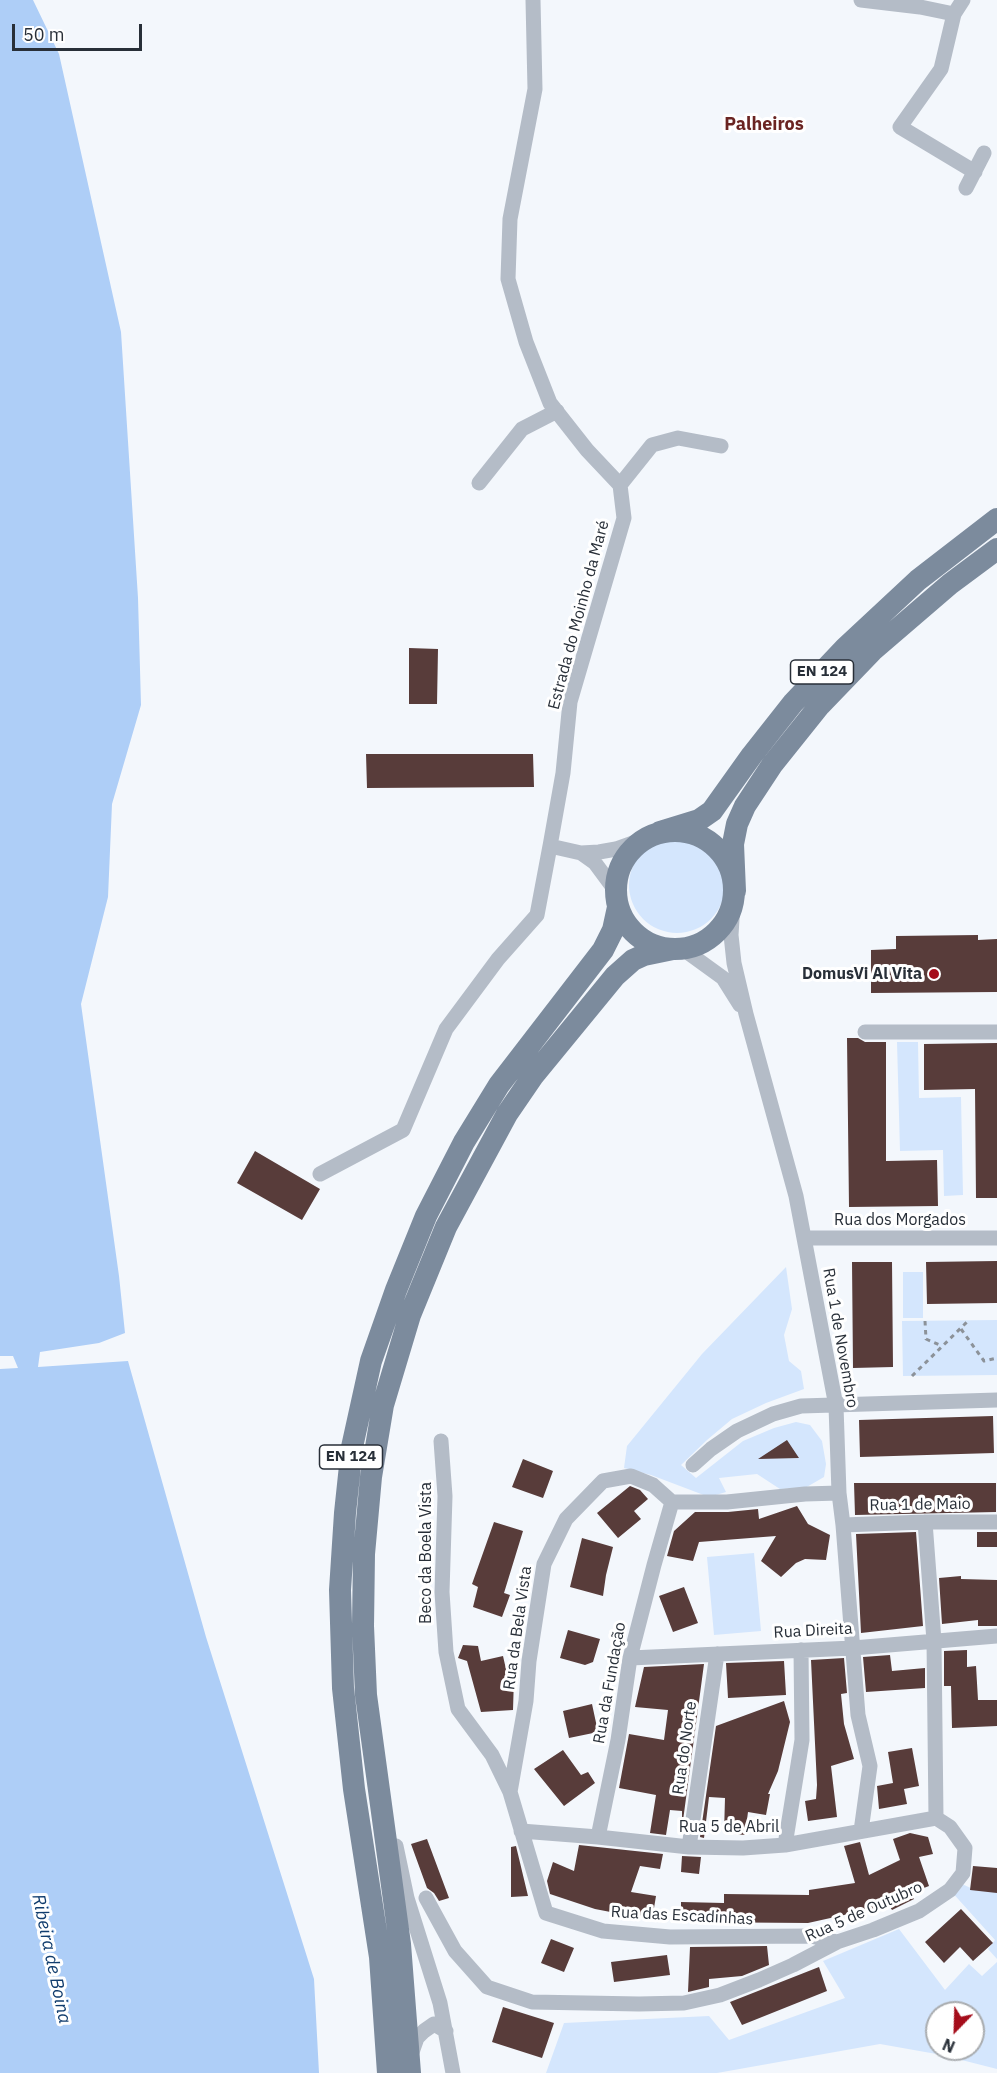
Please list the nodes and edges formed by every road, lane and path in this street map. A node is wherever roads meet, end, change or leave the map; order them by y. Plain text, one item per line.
1 (533, 0) edge
2 (861, 0) edge
3 (963, 0) edge
4 (954, 14) junction
5 (984, 153) dead end
6 (975, 172) junction
7 (966, 188) dead end
8 (557, 411) junction
9 (721, 446) dead end
10 (479, 483) dead end
11 (620, 485) junction
12 (997, 519) edge
13 (997, 549) edge
14 (651, 836) junction
15 (550, 846) junction
16 (580, 853) junction
17 (734, 897) junction
18 (617, 899) junction
19 (678, 949) junction
20 (746, 1014) junction
21 (865, 1032) dead end
22 (997, 1032) edge
23 (320, 1174) dead end
24 (804, 1238) junction
25 (997, 1238) edge
26 (969, 1320) dead end
27 (926, 1321) dead end
28 (961, 1329) junction
29 (942, 1346) junction
30 (997, 1358) edge
31 (912, 1376) dead end
32 (997, 1400) edge
33 (836, 1406) junction
34 (441, 1441) dead end
35 (693, 1465) dead end
36 (839, 1493) junction
37 (672, 1502) junction
38 (925, 1522) junction
39 (997, 1522) edge
40 (843, 1525) junction
41 (997, 1636) edge
42 (934, 1641) junction
43 (853, 1648) junction
44 (801, 1650) junction
45 (717, 1654) junction
46 (630, 1658) junction
47 (374, 1761) junction
48 (510, 1792) junction
49 (936, 1818) junction
50 (521, 1831) junction
51 (861, 1831) junction
52 (598, 1837) junction
53 (785, 1845) junction
54 (689, 1847) junction
55 (426, 1898) dead end
56 (837, 1942) junction
57 (446, 2031) junction
58 (410, 2065) edge
59 (388, 2073) edge
60 (453, 2073) edge

1 - 8 street
2 - 4 street
3 - 4 street
4 - 6 street
5 - 6 street
6 - 7 street
8 - 10 street
8 - 11 street
9 - 11 street
11 - 15 street, Estrada do Moinho da Maré
12 - 14 main road, EN 124
13 - 17 main road, EN 124
14 - 16 street
14 - 17 main road
14 - 18 main road, EN 124
15 - 16 street
15 - 23 street, Estrada do Moinho da Maré
16 - 18 street
17 - 19 main road, EN 124
17 - 20 street
18 - 19 main road
18 - 59 main road, EN 124
19 - 20 street
19 - 47 main road, EN 124
20 - 24 street, Rua 1 de Novembro
21 - 22 street
24 - 25 street, Rua dos Morgados
24 - 33 street, Rua 1 de Novembro
26 - 28 path
27 - 29 path
28 - 29 path
28 - 30 path
29 - 31 path
32 - 33 street
33 - 35 street
33 - 36 street, Rua 1 de Novembro
34 - 48 street, Beco da Boela Vista
36 - 37 street
36 - 40 street, Rua 1 de Novembro
37 - 46 street, Rua da Fundação
37 - 48 street, Rua da Bela Vista
38 - 39 street, Rua 1 de Maio
38 - 40 street, Rua 1 de Maio
38 - 42 street
40 - 43 street, Rua 1 de Novembro
41 - 42 street, Rua Direita
42 - 43 street, Rua Direita
42 - 49 street
43 - 44 street, Rua Direita
43 - 51 street, Rua 1 de Novembro
44 - 45 street, Rua Direita
44 - 53 street
45 - 46 street, Rua Direita
45 - 54 street, Rua do Norte
46 - 52 street, Rua da Fundação
47 - 57 street
47 - 58 main road, EN 124
48 - 50 street, Rua das Escadinhas
49 - 51 street, Rua 5 de Abril
49 - 56 street, Rua 5 de Outubro
50 - 52 street, Rua 5 de Abril
50 - 56 street, Rua das Escadinhas
51 - 53 street, Rua 5 de Abril
52 - 54 street, Rua 5 de Abril
53 - 54 street, Rua 5 de Abril
55 - 56 street, Rua 5 de Outubro
57 - 58 street
57 - 60 street

